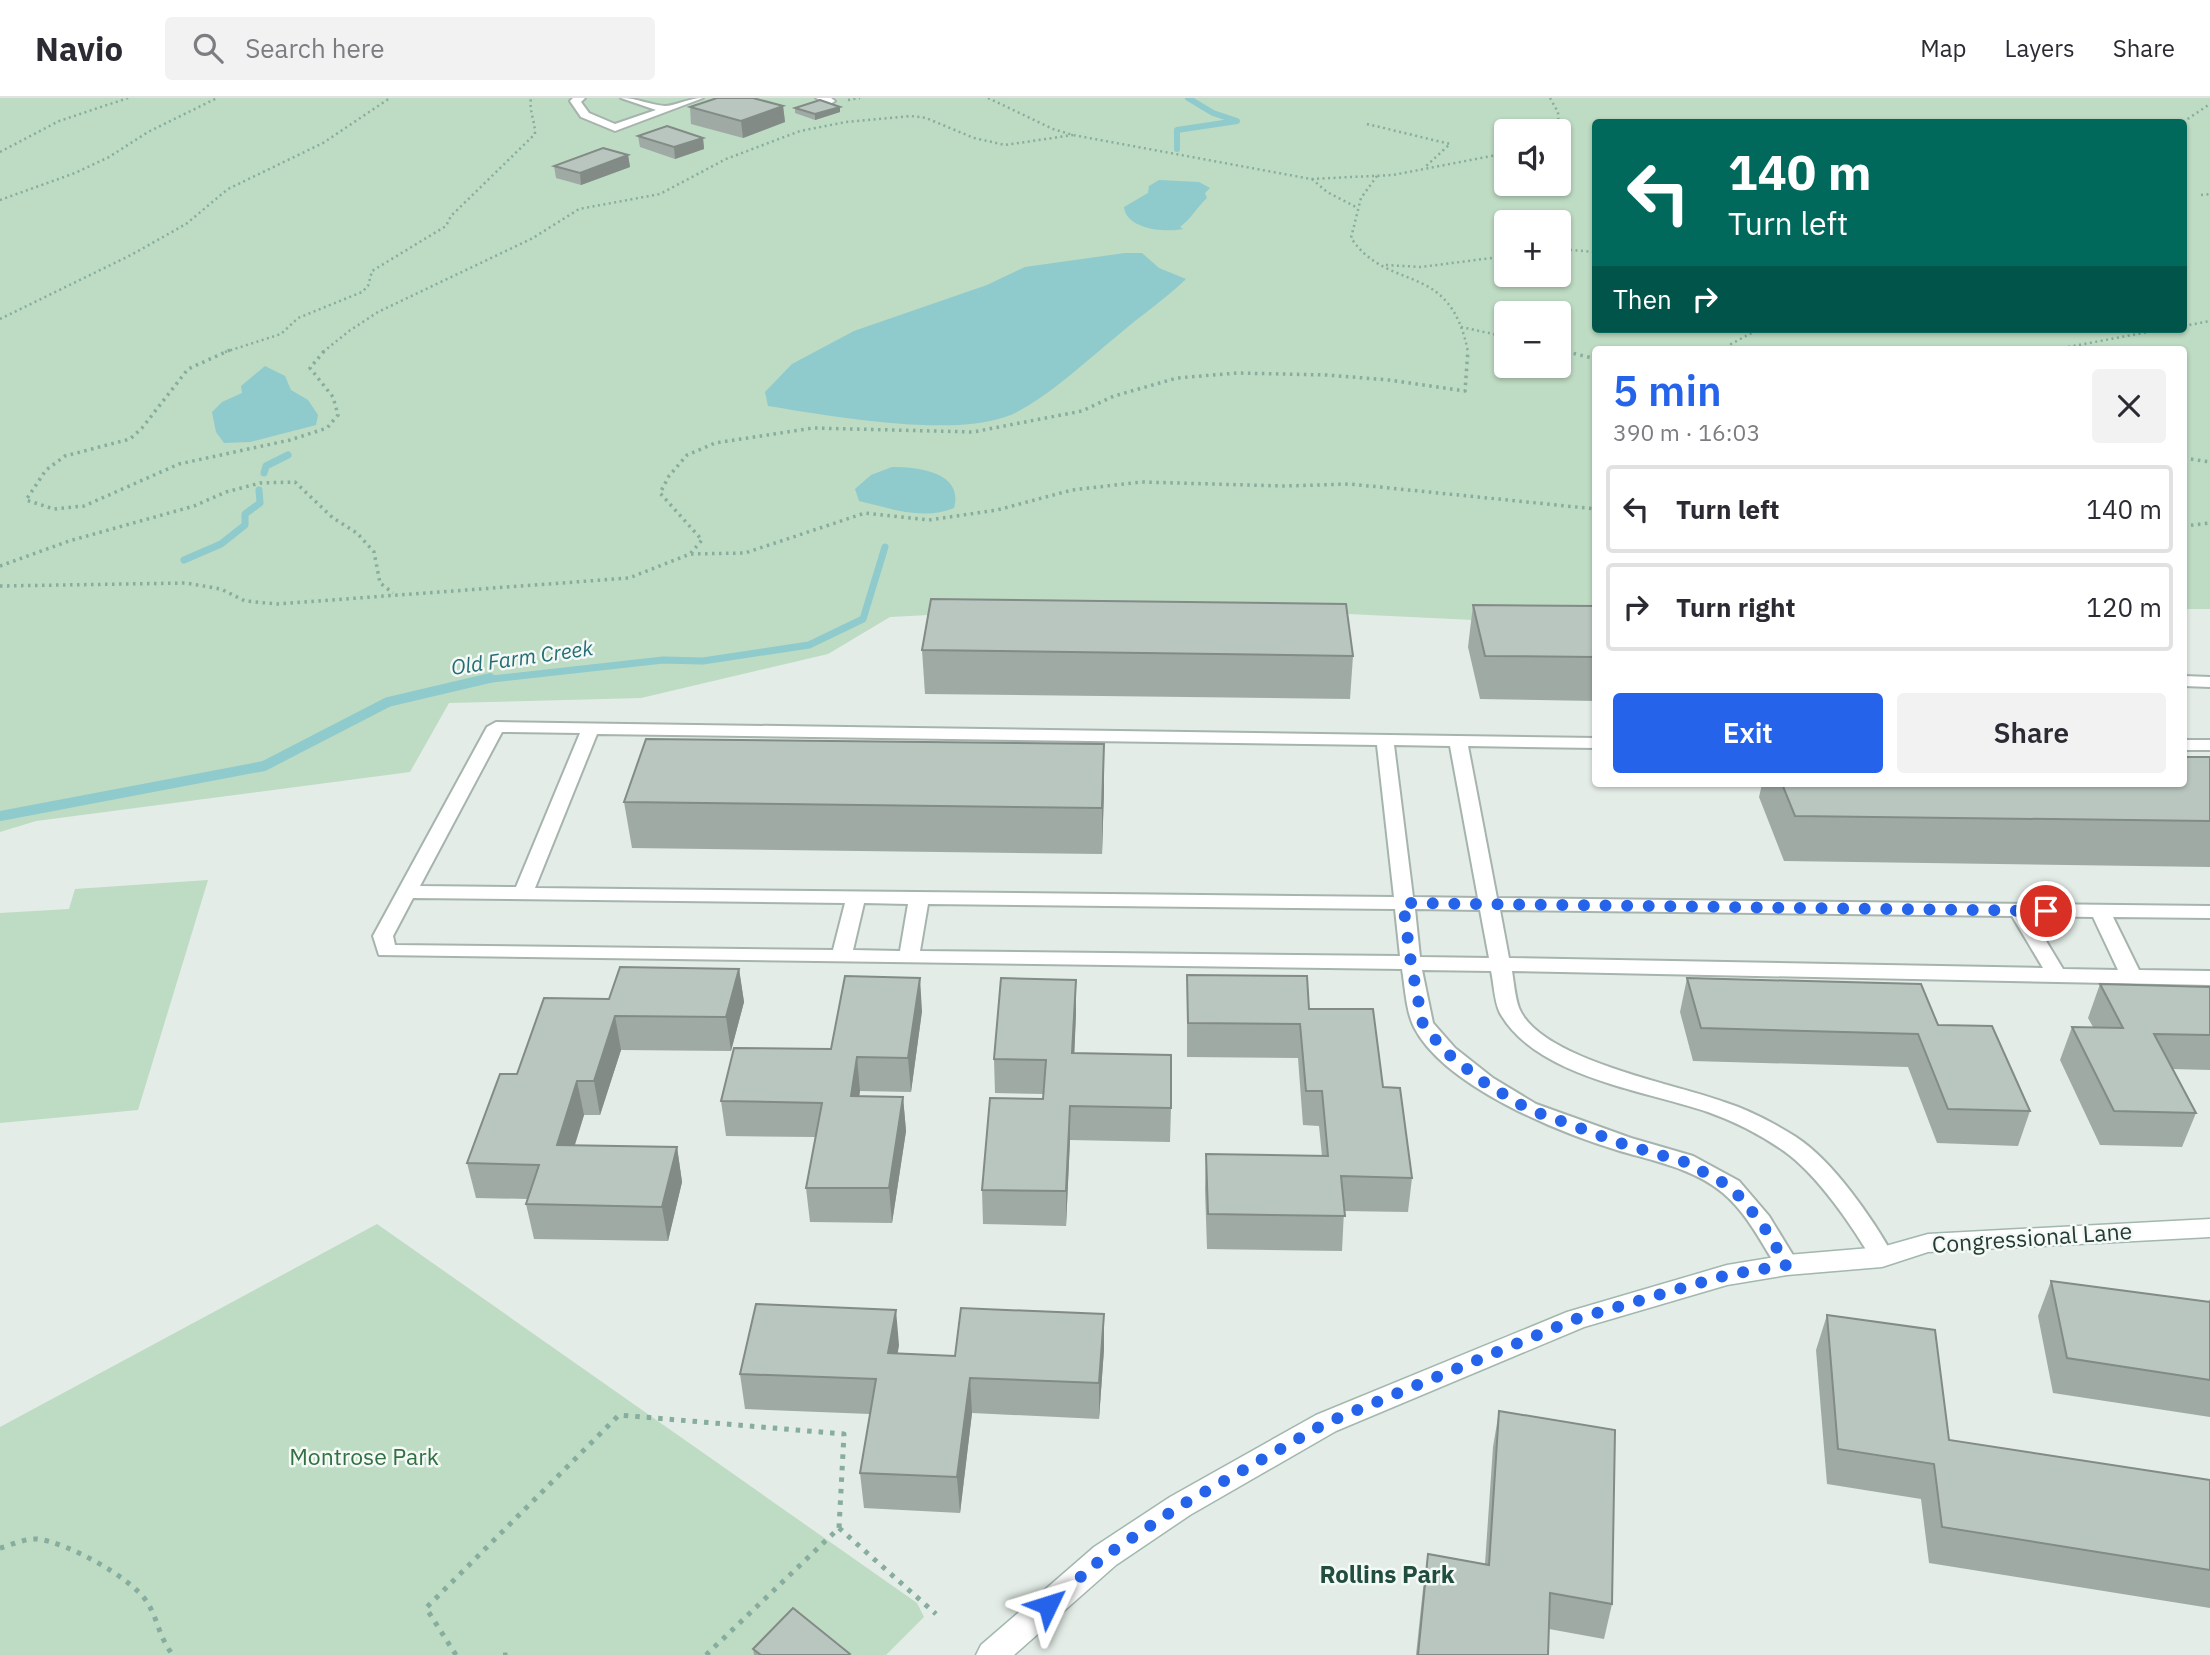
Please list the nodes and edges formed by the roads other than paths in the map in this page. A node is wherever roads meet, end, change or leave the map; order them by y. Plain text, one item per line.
1 (580, 98) edge
2 (626, 98) edge
3 (698, 98) edge
4 (666, 109) junction
5 (2187, 681) edge
6 (2210, 682) edge
7 (591, 728) junction
8 (1385, 741) junction
9 (1458, 743) junction
10 (1592, 743) edge
11 (2187, 745) edge
12 (2210, 745) edge
13 (407, 892) junction
14 (523, 893) junction
15 (856, 897) junction
16 (919, 898) junction
17 (1403, 903) junction
18 (1491, 906) junction
19 (2018, 910) junction
20 (2100, 911) junction
21 (2210, 912) edge
22 (841, 956) junction
23 (908, 957) junction
24 (1411, 963) junction
25 (1500, 965) junction
26 (2057, 975) junction
27 (2132, 977) junction
28 (2210, 978) edge
29 (2210, 1227) edge
30 (1882, 1257) junction
31 (1787, 1265) junction
32 (992, 1655) edge

1 - 4 lane
2 - 4 lane
3 - 4 lane
5 - 6 lane
7 - 8 lane
7 - 13 lane
7 - 14 lane
8 - 9 lane
8 - 17 lane
9 - 10 lane
9 - 18 lane
11 - 12 lane
13 - 14 lane
13 - 22 lane
14 - 15 lane
15 - 16 lane
15 - 22 lane
16 - 17 lane
16 - 23 lane
17 - 18 lane
17 - 24 lane
18 - 19 lane
18 - 25 lane
19 - 20 lane
19 - 26 lane
20 - 21 lane
20 - 27 lane
22 - 23 lane
23 - 24 lane
24 - 25 lane
24 - 31 lane
25 - 26 lane
25 - 30 lane
26 - 27 lane
27 - 28 lane
29 - 30 street, Congressional Lane
30 - 31 street, Congressional Lane
31 - 32 street, Congressional Lane

